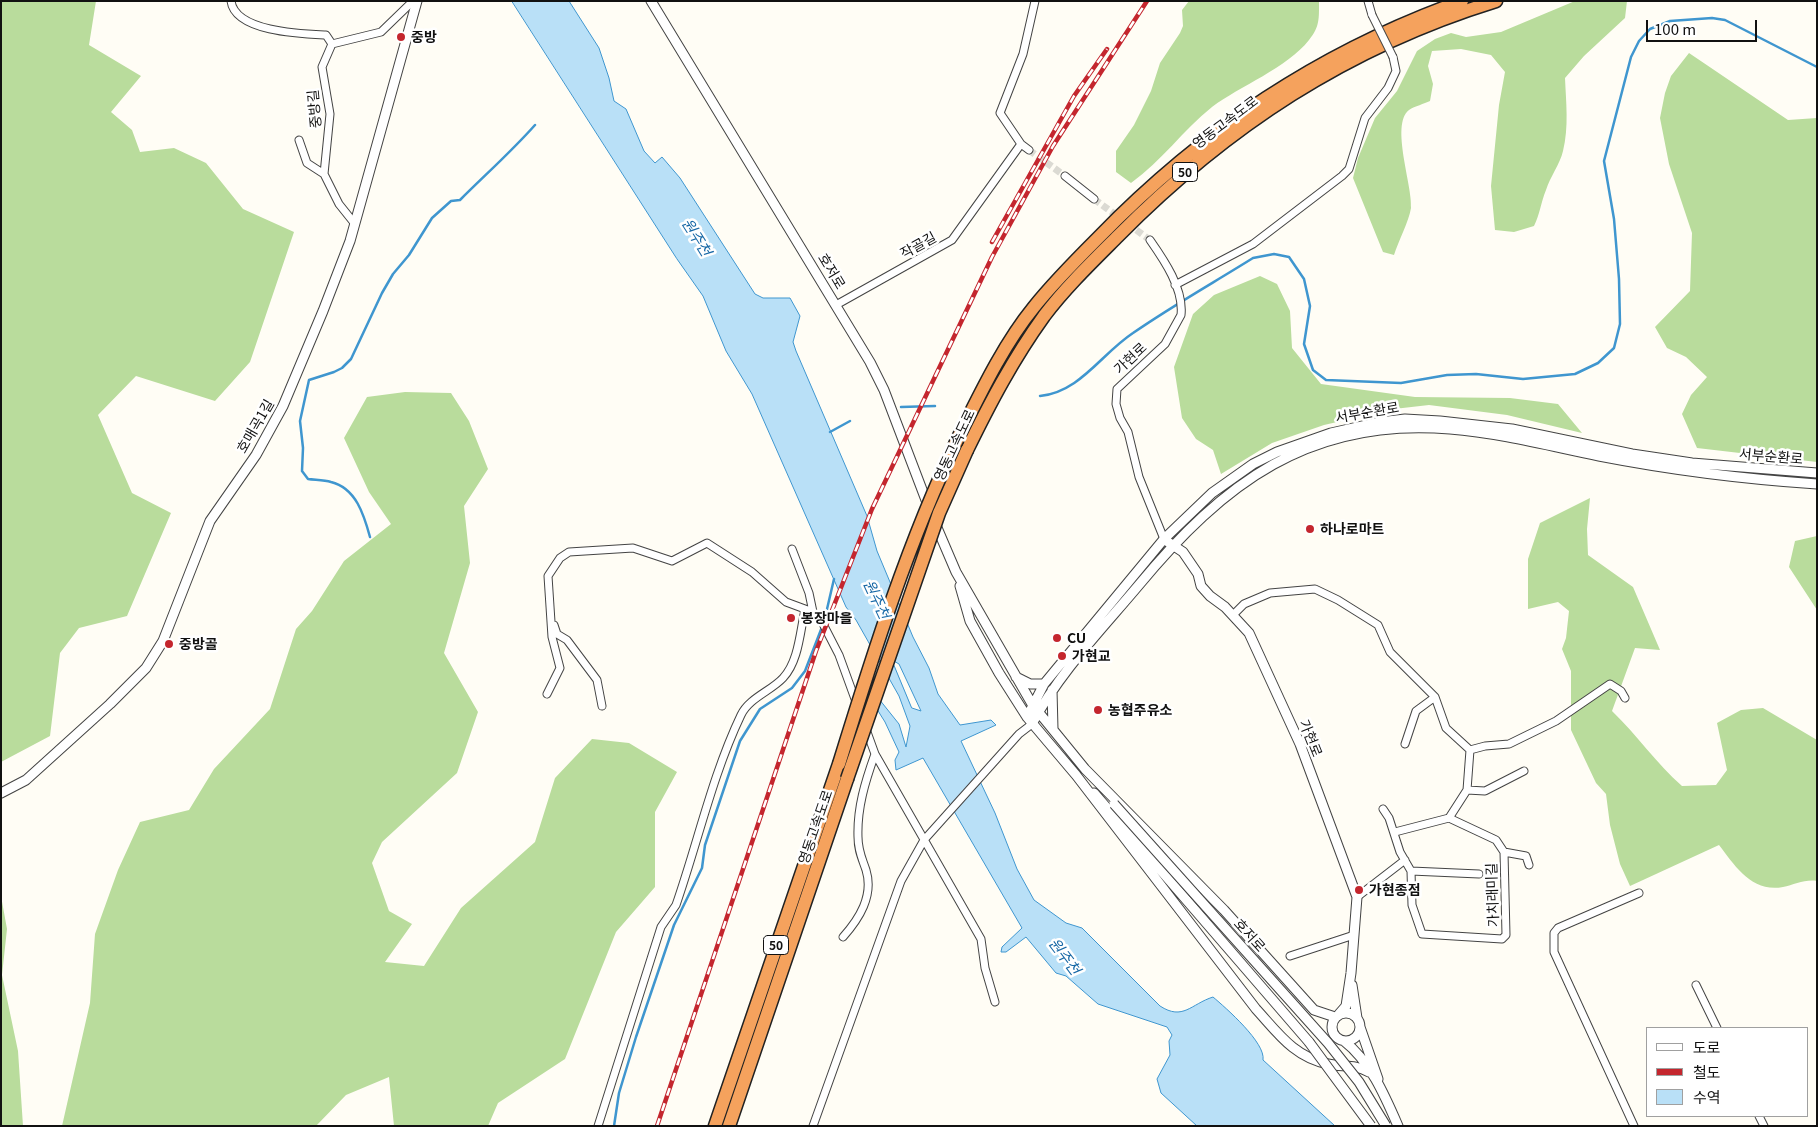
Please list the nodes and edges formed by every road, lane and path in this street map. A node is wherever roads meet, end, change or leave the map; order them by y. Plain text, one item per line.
1 (231, 1) edge
2 (413, 1) edge
3 (417, 1) edge
4 (651, 1) edge
5 (1035, 1) edge
6 (1368, 1) edge
7 (1462, 1) edge
8 (1496, 1) edge
9 (332, 44) junction
10 (299, 140) dead end
11 (1021, 144) junction
12 (1029, 150) tunnel mouth
13 (324, 174) junction
14 (1065, 176) tunnel mouth
15 (1094, 198) tunnel mouth
16 (355, 224) junction
17 (1150, 240) tunnel mouth
18 (1177, 289) junction
19 (836, 305) junction
20 (1817, 473) edge
21 (1817, 484) edge
22 (1168, 542) junction
23 (792, 549) dead end
24 (956, 572) junction
25 (804, 610) junction
26 (813, 612) junction
27 (1233, 615) junction
28 (552, 617) junction
29 (1015, 677) junction
30 (1048, 686) junction
31 (547, 694) dead end
32 (1435, 697) junction
33 (1625, 698) dead end
34 (1032, 704) junction
35 (602, 706) dead end
36 (1038, 712) junction
37 (1029, 720) junction
38 (1053, 729) junction
39 (1405, 744) dead end
40 (1470, 750) junction
41 (874, 754) junction
42 (1524, 771) dead end
43 (1467, 790) junction
44 (1, 793) edge
45 (1108, 803) junction
46 (1382, 810) dead end
47 (1449, 818) junction
48 (1395, 832) junction
49 (924, 840) junction
50 (1504, 852) junction
51 (1405, 860) junction
52 (1529, 865) dead end
53 (1411, 871) junction
54 (1479, 874) dead end
55 (1639, 893) dead end
56 (1357, 897) junction
57 (1354, 934) junction
58 (844, 936) dead end
59 (1290, 956) dead end
60 (1351, 973) junction
61 (1696, 985) dead end
62 (995, 1002) dead end
63 (1337, 1016) junction
64 (1357, 1018) junction
65 (1360, 1027) junction
66 (1717, 1027) edge
67 (1344, 1041) junction
68 (753, 1057) junction
69 (1369, 1072) junction
70 (729, 1082) junction
71 (1382, 1088) junction
72 (598, 1126) edge
73 (709, 1126) edge
74 (715, 1126) edge
75 (729, 1126) edge
76 (734, 1126) edge
77 (813, 1126) edge
78 (1371, 1126) edge
79 (1386, 1126) edge
80 (1398, 1126) edge
81 (1634, 1126) edge

1 - 9 street
2 - 9 street
3 - 16 street, 호매곡1길
4 - 19 street, 호저로
5 - 11 street
6 - 18 street, bridge
7 - 70 highway, 영동고속도로 / 50, bridge
8 - 68 highway, 영동고속도로 / 50, bridge
9 - 13 street, 중방길
10 - 13 street, 중방길
11 - 12 street
11 - 19 street, 작골길
13 - 16 street, 중방길
14 - 15 street
16 - 44 street, 호매곡1길
17 - 18 street, 가현로
18 - 22 street, 가현로
19 - 24 street, 호저로
20 - 22 street, 서부순환로
21 - 22 street, 서부순환로
22 - 27 street, 가현로
22 - 30 street, 서부순환로
23 - 26 street
24 - 29 street, 호저로
24 - 37 street, 호저로
25 - 26 street
25 - 28 street
25 - 72 street
26 - 41 street
27 - 32 street
27 - 56 street, 가현로
28 - 31 street
28 - 35 street
29 - 30 street
29 - 34 street, 호저로
30 - 34 street, 서부순환로
30 - 36 street, 서부순환로
30 - 38 street
32 - 39 street
32 - 40 street
33 - 40 street
34 - 36 street, 호저로
34 - 37 street, 서부순환로
36 - 37 street, 서부순환로
36 - 38 street, 호저로
37 - 45 street, 호저로
37 - 49 street
38 - 45 street, 호저로
40 - 43 street
41 - 49 street
41 - 58 street
42 - 43 street
43 - 47 street
45 - 63 street
45 - 69 street
45 - 78 street, 호저로, bridge
45 - 79 street, 호저로, bridge
46 - 48 street, 가치래미길
47 - 48 street
47 - 50 street, 가치래미길
48 - 51 street, 가치래미길
49 - 62 street
49 - 77 street
50 - 52 street
50 - 53 street, 가치래미길
51 - 53 street, 가치래미길
51 - 56 street
53 - 54 street
55 - 81 street
56 - 57 street, 가현로
57 - 59 street
57 - 60 street, 가현로
60 - 63 street
60 - 64 street
61 - 66 street
63 - 64 street
63 - 67 street
64 - 65 street
65 - 67 street
65 - 71 street
67 - 69 street
68 - 75 highway, 영동고속도로 / 50
68 - 76 highway
69 - 71 street
70 - 73 highway
70 - 74 highway, 영동고속도로 / 50
71 - 80 street

